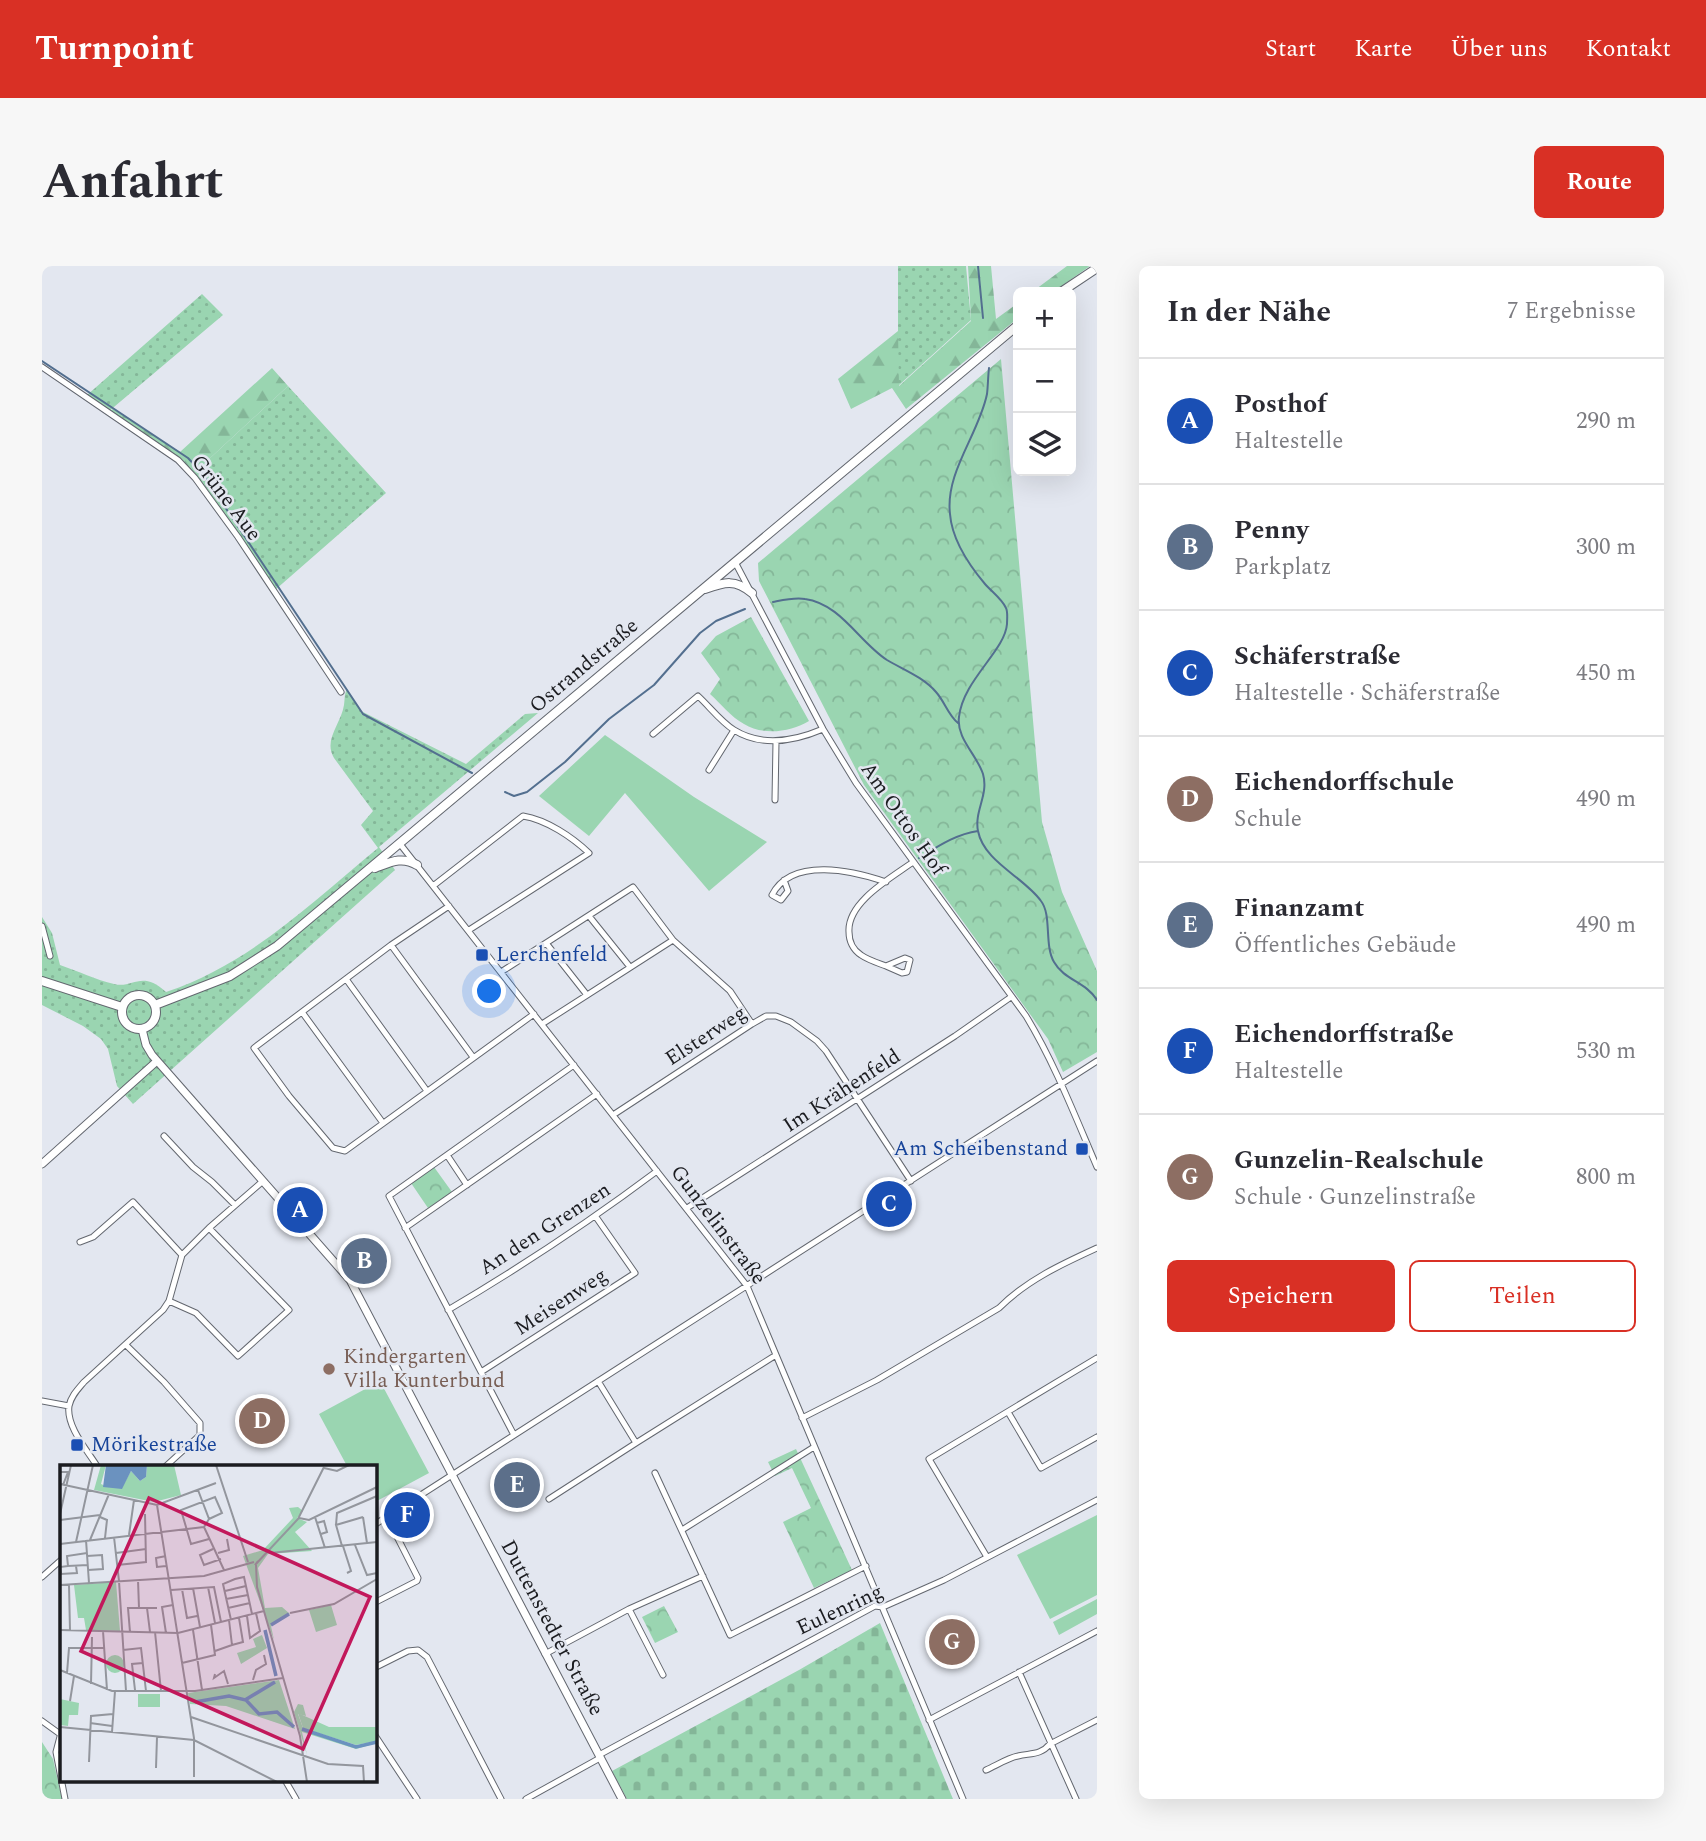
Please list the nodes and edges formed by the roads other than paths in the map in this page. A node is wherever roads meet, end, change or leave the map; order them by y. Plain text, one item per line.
1 (1097, 268) edge
2 (1097, 275) edge
3 (1081, 278) junction
4 (1068, 287) edge
5 (1013, 329) edge
6 (42, 367) edge
7 (735, 562) junction
8 (699, 592) junction
9 (752, 593) junction
10 (341, 692) dead end
11 (823, 729) junction
12 (734, 730) junction
13 (653, 734) dead end
14 (776, 742) junction
15 (709, 770) dead end
16 (775, 800) dead end
17 (400, 844) junction
18 (913, 862) junction
19 (417, 865) junction
20 (369, 870) junction
21 (784, 880) dead end
22 (886, 882) junction
23 (433, 886) junction
24 (449, 905) junction
25 (589, 916) junction
26 (42, 926) edge
27 (469, 930) junction
28 (673, 940) junction
29 (546, 943) junction
30 (391, 945) junction
31 (50, 956) dead end
32 (886, 966) dead end
33 (630, 967) junction
34 (501, 972) junction
35 (346, 979) junction
36 (42, 981) edge
37 (587, 995) junction
38 (1011, 998) junction
39 (155, 1006) junction
40 (122, 1007) junction
41 (302, 1012) junction
42 (534, 1014) junction
43 (542, 1024) junction
44 (752, 1024) junction
45 (142, 1029) junction
46 (473, 1057) junction
47 (157, 1061) junction
48 (1097, 1061) edge
49 (574, 1065) junction
50 (1061, 1084) junction
51 (428, 1091) junction
52 (597, 1094) junction
53 (858, 1099) junction
54 (613, 1115) junction
55 (383, 1123) junction
56 (164, 1136) dead end
57 (447, 1154) junction
58 (42, 1164) edge
59 (1097, 1167) edge
60 (657, 1171) junction
61 (263, 1181) junction
62 (911, 1181) junction
63 (467, 1185) junction
64 (235, 1205) junction
65 (687, 1208) junction
66 (596, 1217) junction
67 (209, 1228) junction
68 (405, 1228) junction
69 (80, 1242) dead end
70 (1097, 1248) edge
71 (182, 1255) junction
72 (747, 1286) junction
73 (169, 1301) junction
74 (448, 1310) junction
75 (126, 1345) junction
76 (776, 1355) junction
77 (1097, 1359) edge
78 (481, 1372) junction
79 (598, 1381) junction
80 (42, 1401) edge
81 (69, 1406) junction
82 (1007, 1412) junction
83 (802, 1418) junction
84 (514, 1435) junction
85 (1097, 1437) edge
86 (636, 1443) junction
87 (814, 1447) junction
88 (96, 1465) edge
89 (167, 1465) edge
90 (655, 1474) dead end
91 (453, 1475) junction
92 (549, 1499) dead end
93 (1097, 1500) edge
94 (387, 1517) junction
95 (376, 1524) edge
96 (682, 1530) junction
97 (988, 1557) junction
98 (60, 1561) edge
99 (866, 1566) junction
100 (703, 1576) junction
101 (42, 1577) edge
102 (376, 1602) edge
103 (883, 1607) junction
104 (629, 1609) junction
105 (1097, 1630) edge
106 (545, 1654) junction
107 (376, 1667) edge
108 (1019, 1672) junction
109 (663, 1675) dead end
110 (929, 1720) junction
111 (1097, 1720) edge
112 (42, 1721) edge
113 (60, 1732) edge
114 (60, 1737) edge
115 (376, 1737) edge
116 (1050, 1744) junction
117 (600, 1756) junction
118 (986, 1769) dead end
119 (60, 1773) edge
120 (286, 1782) edge
121 (296, 1799) edge
122 (417, 1799) edge
123 (500, 1799) edge
124 (526, 1799) edge
125 (622, 1799) edge
126 (962, 1799) edge
127 (1076, 1799) edge

1 - 3 main road
2 - 3 street
3 - 4 main road
5 - 7 main road, Ostrandstraße
6 - 10 street, Grüne Aue
7 - 8 main road, Ostrandstraße
7 - 9 street, Am Ottos Hof
8 - 9 main road
8 - 17 main road, Ostrandstraße
9 - 11 street, Am Ottos Hof
11 - 14 street
11 - 18 street, Am Ottos Hof
12 - 13 street
12 - 14 street
12 - 15 street
14 - 16 street
17 - 19 street, Gunzelinstraße
17 - 20 main road, Ostrandstraße
18 - 22 street
18 - 38 street, Am Ottos Hof
19 - 20 main road
19 - 23 street, Gunzelinstraße
20 - 39 main road, Ostrandstraße
21 - 22 street
22 - 32 street
23 - 24 street, Gunzelinstraße
23 - 27 street
24 - 27 street, Gunzelinstraße
24 - 30 street
25 - 28 street
25 - 29 street
25 - 33 street
26 - 31 street
27 - 34 street, Gunzelinstraße
28 - 33 street
28 - 44 street
29 - 34 street
29 - 37 street
30 - 35 street
30 - 46 street
33 - 37 street
34 - 42 street, Gunzelinstraße
35 - 41 street
35 - 51 street
36 - 40 main road
37 - 43 street
38 - 50 street, Am Ottos Hof
38 - 53 street, Im Krähenfeld
39 - 40 main road
39 - 45 main road
40 - 45 main road
41 - 55 street
41 - 55 street
42 - 43 street, Gunzelinstraße
42 - 46 street
43 - 49 street, Gunzelinstraße
44 - 53 street, Elsterweg
44 - 54 street, Elsterweg
45 - 47 street, Duttenstedter Straße
46 - 51 street
47 - 58 street
47 - 61 street, Duttenstedter Straße
48 - 50 street
49 - 52 street, Gunzelinstraße
49 - 57 street
50 - 59 street, Am Ottos Hof
50 - 62 street
51 - 55 street
52 - 54 street, Gunzelinstraße
52 - 63 street
53 - 62 street, Elsterweg
53 - 65 street, Im Krähenfeld
54 - 60 street, Gunzelinstraße
56 - 64 street
57 - 63 street
57 - 68 street
60 - 65 street, Gunzelinstraße
60 - 66 street, An den Grenzen
61 - 64 street
61 - 91 street, Duttenstedter Straße
62 - 72 street
63 - 68 street
64 - 67 street
65 - 72 street, Gunzelinstraße
66 - 74 street, An den Grenzen
66 - 78 street, Meisenweg
67 - 71 street
67 - 73 street
68 - 74 street
69 - 71 street
70 - 83 street
71 - 73 street
72 - 76 street, Gunzelinstraße
72 - 79 street
73 - 75 street
74 - 78 street
75 - 81 street
75 - 89 street
76 - 83 street, Gunzelinstraße
76 - 86 street
77 - 82 street
78 - 84 street
79 - 84 street
79 - 86 street
80 - 81 street
81 - 88 street
82 - 85 street
82 - 97 street
83 - 87 street, Gunzelinstraße
84 - 91 street
86 - 92 street
87 - 96 street
87 - 99 street, Gunzelinstraße
90 - 96 street
91 - 94 street
91 - 106 street, Duttenstedter Straße
93 - 97 street, Eulenring
94 - 95 street
94 - 102 street
96 - 100 street
97 - 103 street, Eulenring
98 - 101 street
99 - 100 street
99 - 103 street, Gunzelinstraße
100 - 104 street
103 - 110 street, Gunzelinstraße
103 - 117 street, Eulenring
104 - 106 street
104 - 109 street
105 - 108 street
106 - 117 street, Duttenstedter Straße
107 - 123 street
108 - 110 street
108 - 116 street
110 - 126 street, Gunzelinstraße
111 - 116 street
112 - 113 street
114 - 119 street
115 - 122 street
116 - 118 street
116 - 127 street
117 - 124 street, Eulenring
117 - 125 street, Duttenstedter Straße
120 - 121 street

